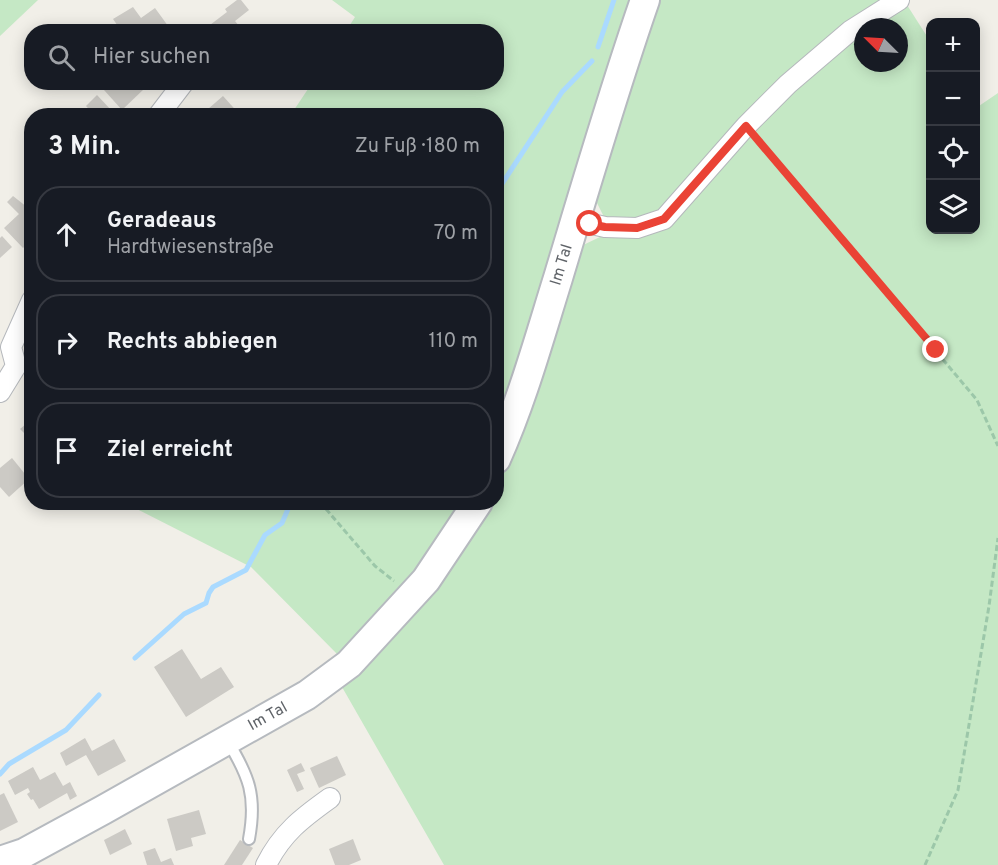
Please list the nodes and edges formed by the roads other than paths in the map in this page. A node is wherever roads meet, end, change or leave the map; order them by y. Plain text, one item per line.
1 (645, 0) edge
2 (899, 0) edge
3 (178, 90) edge
4 (164, 108) edge
5 (575, 220) junction
6 (24, 314) edge
7 (5, 347) edge
8 (0, 392) edge
9 (504, 441) edge
10 (473, 510) edge
11 (226, 740) junction
12 (330, 798) dead end
13 (249, 839) dead end
14 (0, 861) edge
15 (266, 865) edge

1 - 5 main road, Im Tal
2 - 5 street
3 - 4 street
5 - 9 main road, Im Tal
6 - 7 street
7 - 8 street
10 - 11 main road, Im Tal
11 - 13 lane
11 - 14 main road, Im Tal
12 - 15 street

